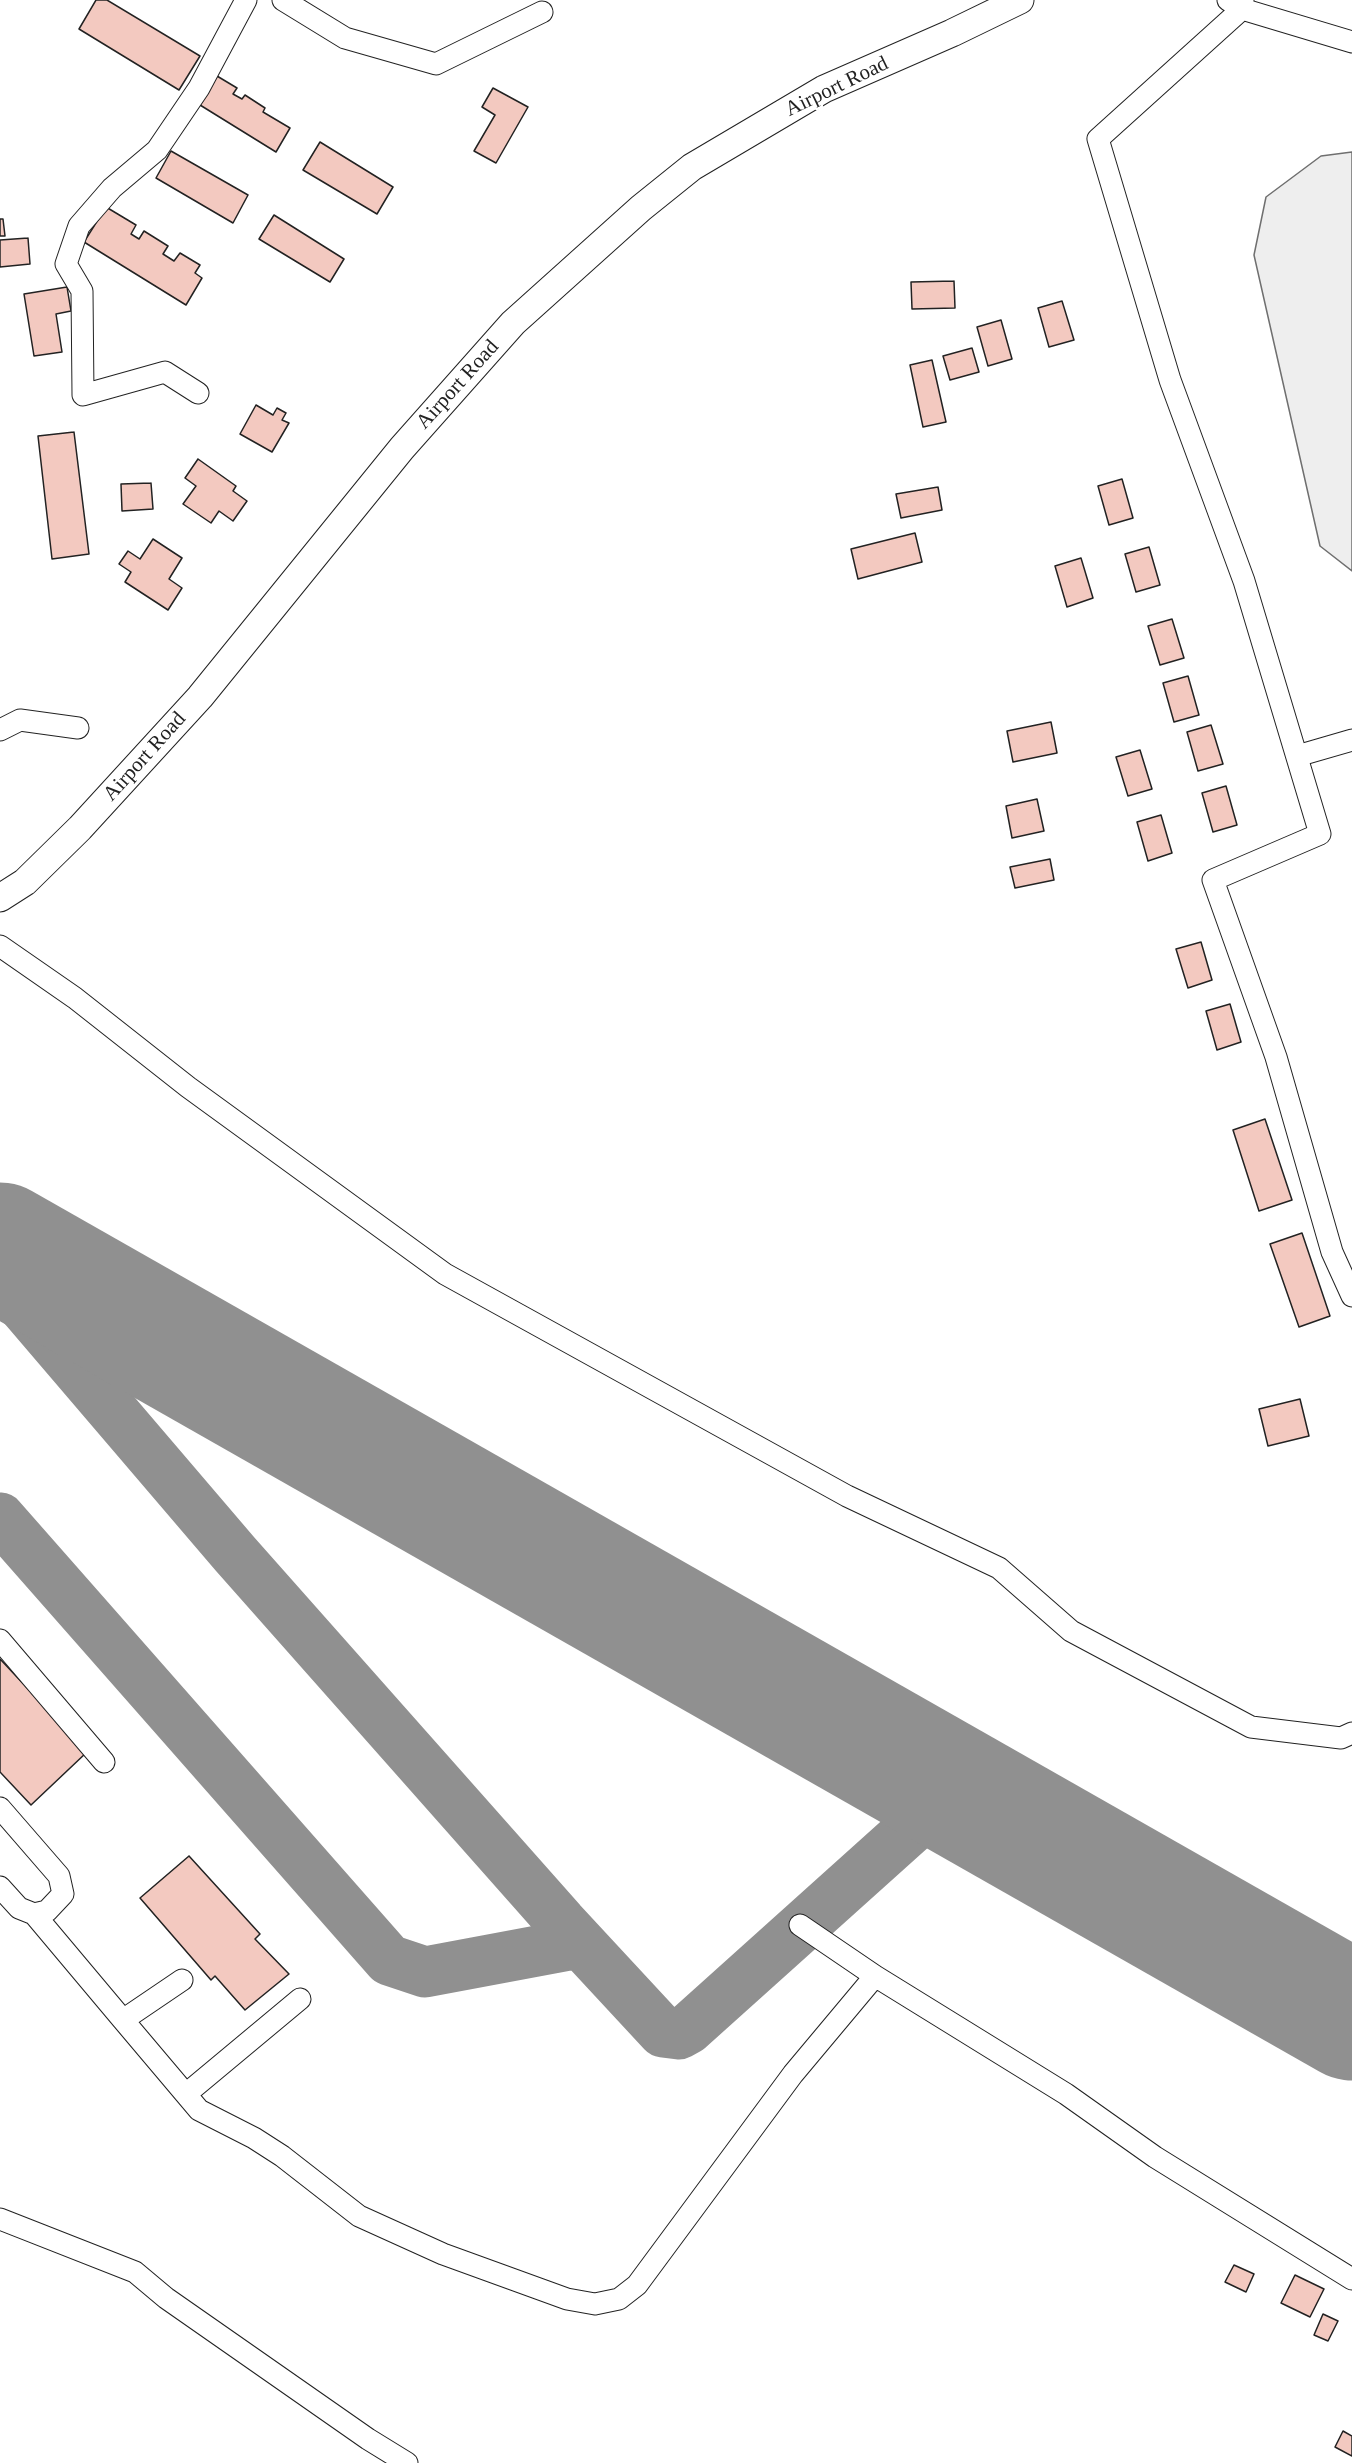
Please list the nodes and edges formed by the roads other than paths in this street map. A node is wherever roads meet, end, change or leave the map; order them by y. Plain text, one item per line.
1 (246, 0) edge
2 (283, 0) edge
3 (1020, 0) edge
4 (1238, 3) edge
5 (542, 12) dead end
6 (1352, 42) edge
7 (198, 393) dead end
8 (78, 728) dead end
9 (0, 730) edge
10 (1352, 740) edge
11 (1297, 756) junction
12 (0, 898) edge
13 (0, 946) edge
14 (1352, 1296) edge
15 (0, 1640) edge
16 (1352, 1733) edge
17 (104, 1762) dead end
18 (0, 1808) edge
19 (0, 1887) edge
20 (34, 1914) junction
21 (800, 1926) dead end
22 (875, 1976) junction
23 (182, 1980) dead end
24 (300, 2000) dead end
25 (123, 2020) junction
26 (186, 2094) junction
27 (0, 2219) edge
28 (1352, 2279) edge
29 (407, 2463) edge

1 - 7 lane
2 - 5 lane
3 - 12 main road, Airport Road
4 - 6 lane
4 - 11 lane
8 - 9 lane
10 - 11 lane
11 - 14 lane
13 - 16 lane
15 - 17 lane
18 - 20 lane
19 - 20 lane
20 - 25 lane
21 - 22 lane
22 - 26 lane
22 - 28 lane
23 - 25 lane
24 - 26 lane
25 - 26 lane
27 - 29 lane

